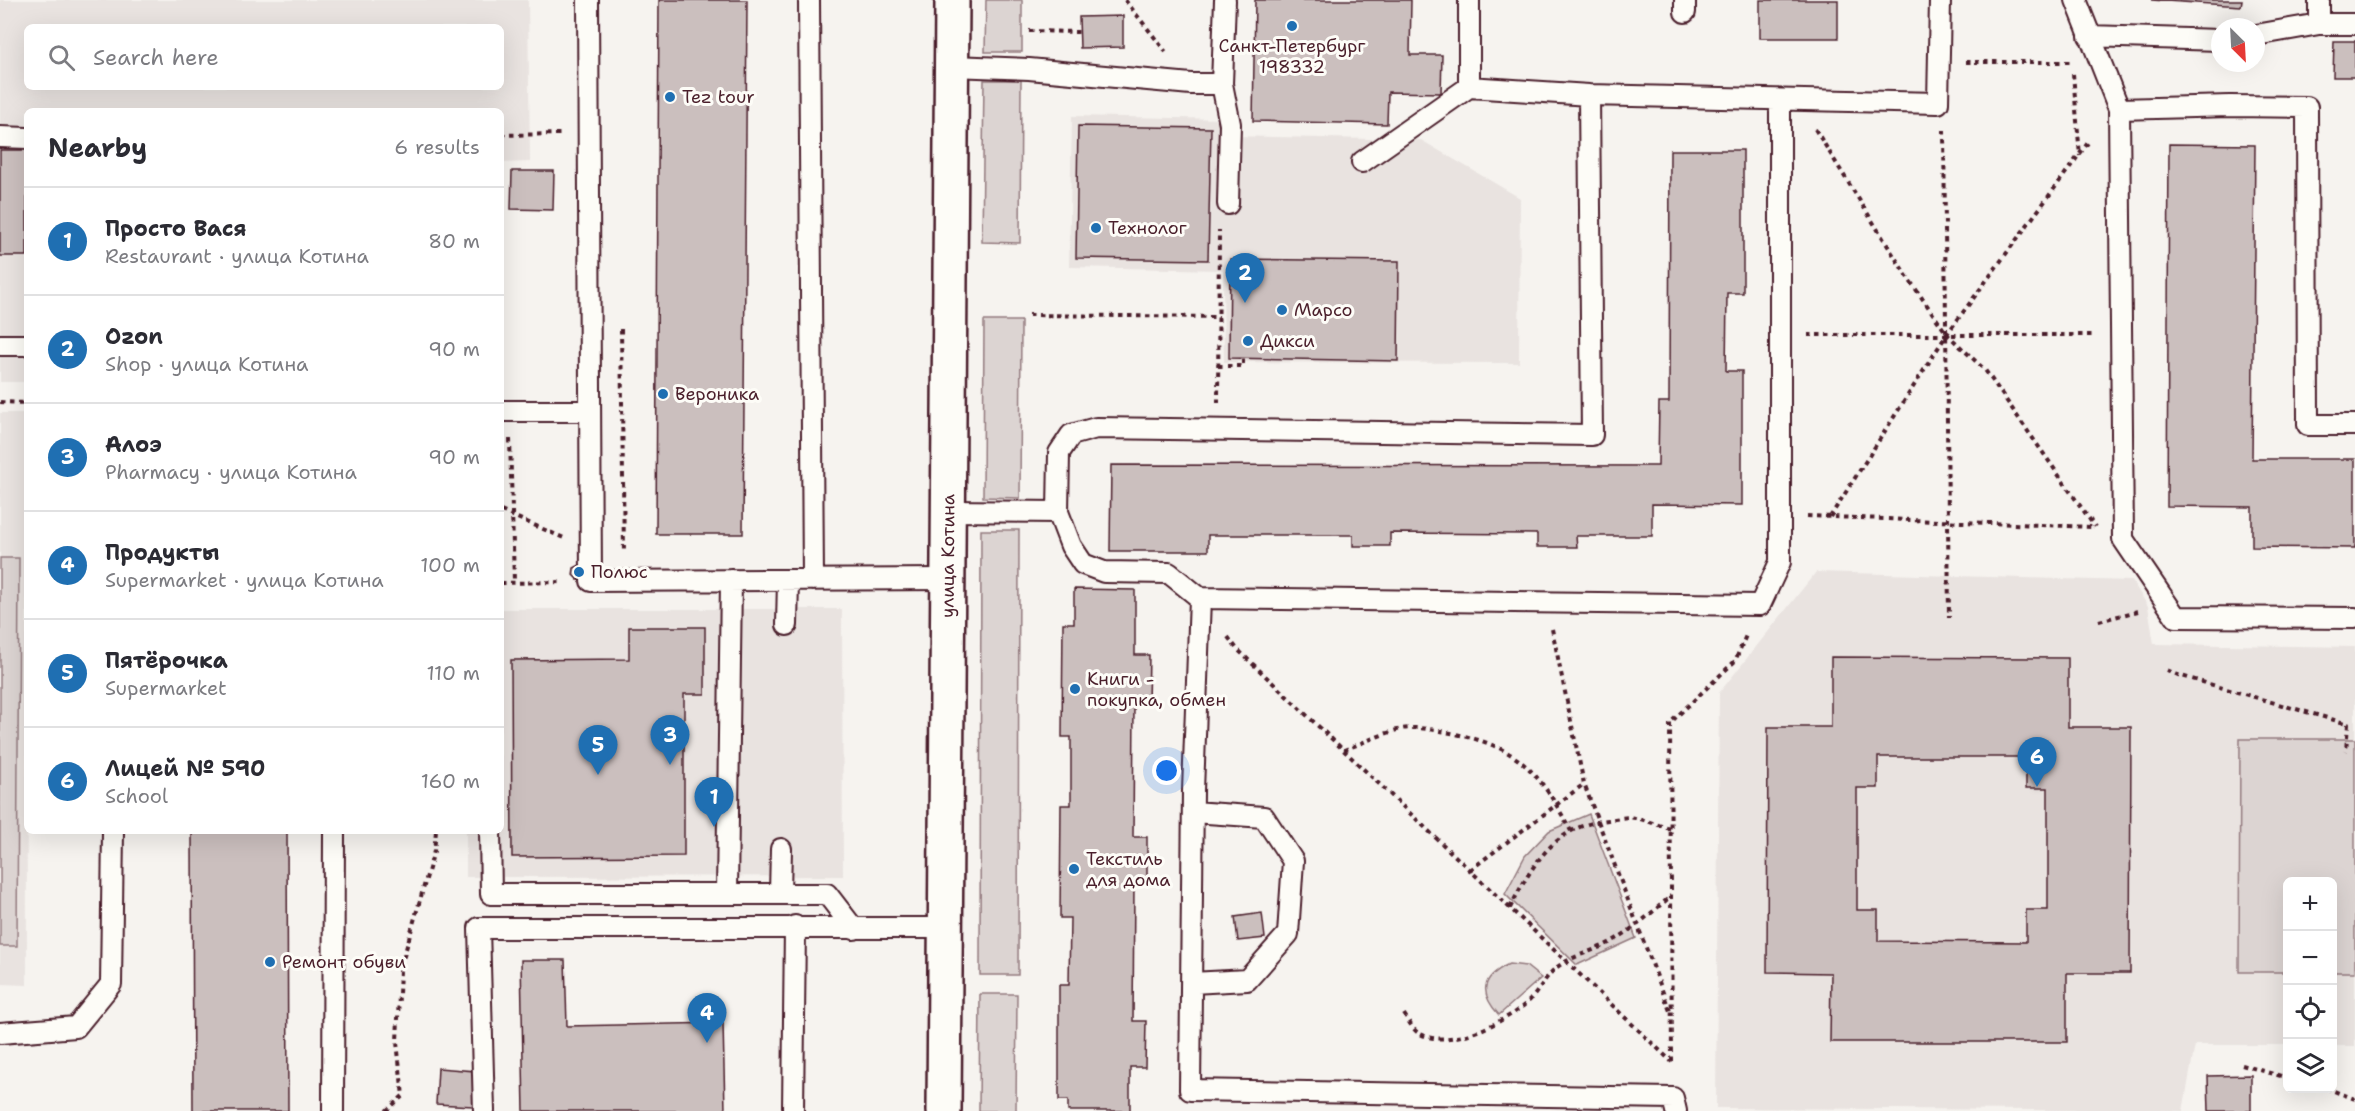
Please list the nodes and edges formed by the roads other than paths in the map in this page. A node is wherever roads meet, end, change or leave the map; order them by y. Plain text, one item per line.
1 (588, 0) edge
2 (809, 0) edge
3 (952, 0) edge
4 (1225, 0) edge
5 (1468, 0) edge
6 (1940, 0) edge
7 (2076, 0) edge
8 (2319, 0) edge
9 (2319, 24) junction
10 (2355, 24) edge
11 (2265, 33) edge
12 (2089, 36) junction
13 (2211, 40) edge
14 (952, 66) junction
15 (1222, 84) junction
16 (1469, 87) junction
17 (1589, 94) junction
18 (1780, 100) junction
19 (2119, 109) junction
20 (0, 137) edge
21 (24, 138) edge
22 (1362, 162) dead end
23 (1228, 204) road end
24 (0, 345) edge
25 (24, 345) edge
26 (505, 411) edge
27 (590, 411) junction
28 (2355, 425) edge
29 (949, 511) junction
30 (1058, 512) junction
31 (948, 579) junction
32 (731, 580) junction
33 (788, 580) junction
34 (813, 580) junction
35 (1200, 598) junction
36 (2355, 618) edge
37 (787, 625) dead end
38 (1193, 812) junction
39 (113, 834) edge
40 (334, 834) edge
41 (490, 834) edge
42 (782, 849) dead end
43 (727, 893) junction
44 (780, 893) junction
45 (795, 926) junction
46 (945, 928) junction
47 (854, 929) junction
48 (1192, 983) junction
49 (0, 1033) edge
50 (333, 1111) edge
51 (484, 1111) edge
52 (793, 1111) edge
53 (944, 1111) edge
54 (1676, 1111) edge

1 - 27 lane
2 - 34 lane
3 - 14 street, улица Котина
4 - 15 lane
5 - 16 lane
6 - 18 lane
7 - 12 lane
8 - 9 lane
9 - 10 lane
9 - 11 lane
12 - 13 lane
12 - 19 lane
14 - 15 lane
14 - 29 street, улица Котина
15 - 23 lane
16 - 17 lane
16 - 22 lane
17 - 18 lane
17 - 30 lane
18 - 35 lane
19 - 28 lane
19 - 36 lane
20 - 21 lane
24 - 25 lane
26 - 27 lane
27 - 32 lane
29 - 30 lane
29 - 31 street, улица Котина
30 - 35 lane
31 - 34 lane
31 - 46 street, улица Котина
32 - 33 lane
32 - 43 lane
33 - 34 lane
33 - 37 lane
35 - 38 lane
38 - 48 lane
38 - 48 lane
39 - 49 lane
40 - 50 lane
41 - 43 lane
42 - 44 lane
43 - 44 lane
44 - 47 lane
45 - 47 lane
45 - 51 lane
45 - 52 lane
46 - 47 lane
46 - 53 street, улица Котина
48 - 54 lane

